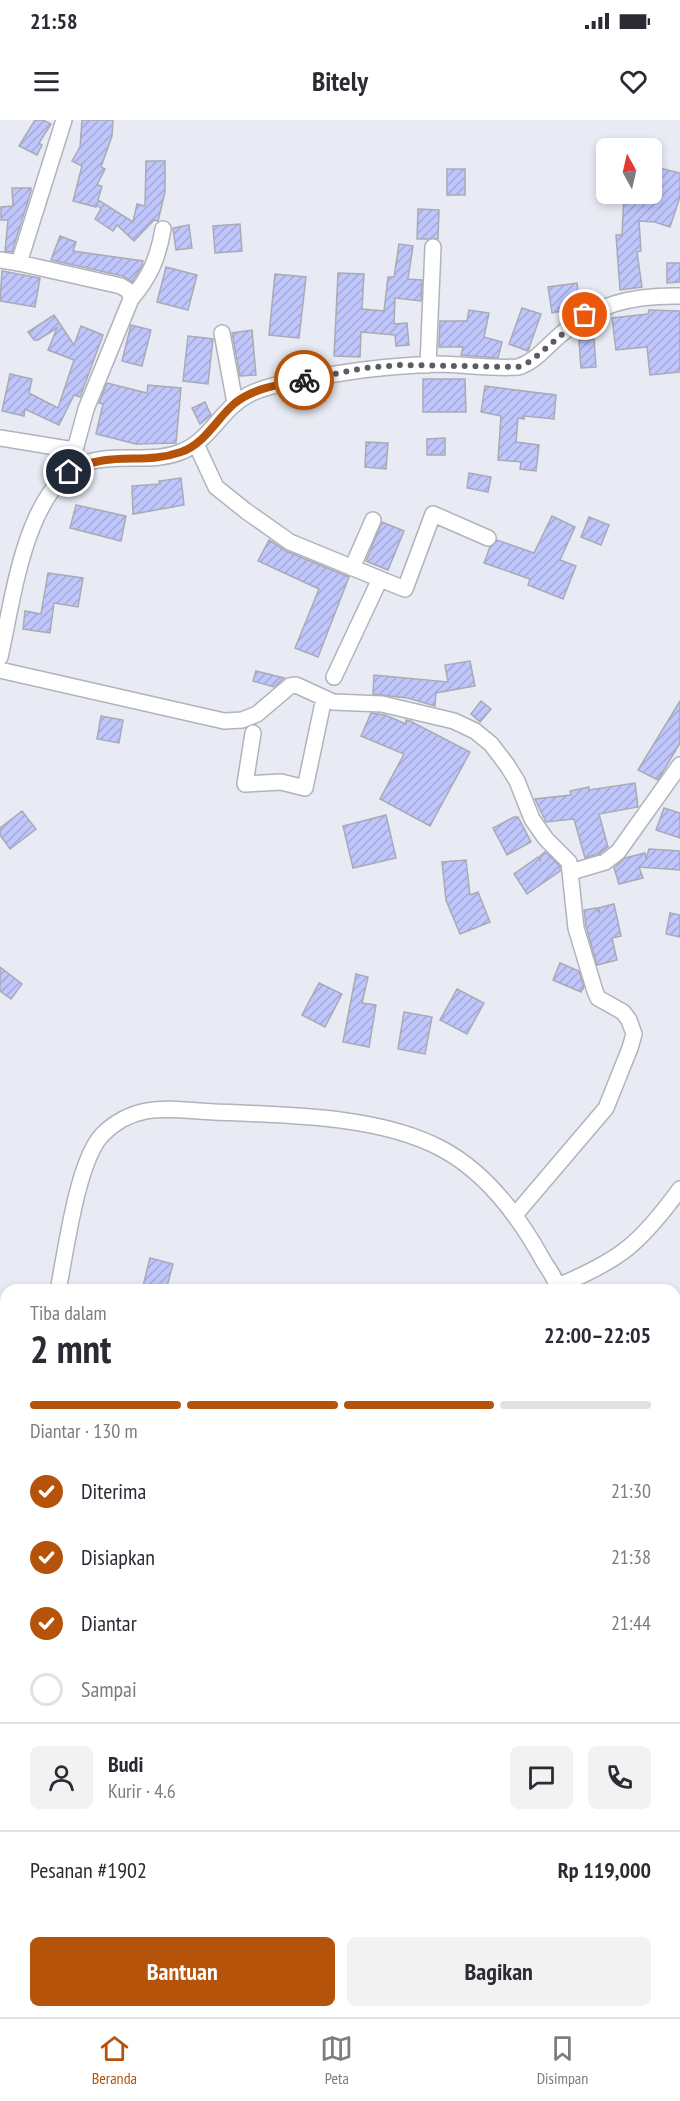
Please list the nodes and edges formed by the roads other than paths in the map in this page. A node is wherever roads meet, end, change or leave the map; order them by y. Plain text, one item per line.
1 (64, 120) edge
2 (163, 229) dead end
3 (433, 247) dead end
4 (0, 260) edge
5 (19, 263) junction
6 (680, 296) edge
7 (131, 299) junction
8 (222, 333) dead end
9 (428, 365) junction
10 (235, 403) junction
11 (0, 438) edge
12 (196, 444) junction
13 (74, 450) junction
14 (69, 472) junction
15 (373, 520) dead end
16 (489, 538) dead end
17 (352, 568) junction
18 (380, 579) junction
19 (0, 657) edge
20 (0, 670) edge
21 (334, 677) dead end
22 (324, 698) junction
23 (254, 733) dead end
24 (680, 765) edge
25 (571, 872) junction
26 (680, 1189) edge
27 (515, 1215) junction
28 (59, 1284) edge
29 (556, 1284) edge
30 (566, 1284) edge

1 - 5 street
2 - 7 street
3 - 9 street
4 - 5 street
5 - 7 street
6 - 9 street
7 - 13 street
8 - 10 street
9 - 10 street
10 - 12 street
11 - 13 street
12 - 14 street
12 - 17 street
13 - 14 street
14 - 19 street
15 - 17 street
16 - 18 street
17 - 18 street
18 - 21 street
20 - 22 street
22 - 23 street
22 - 25 street
24 - 25 street
25 - 27 street
26 - 30 street
27 - 28 street
27 - 29 street

